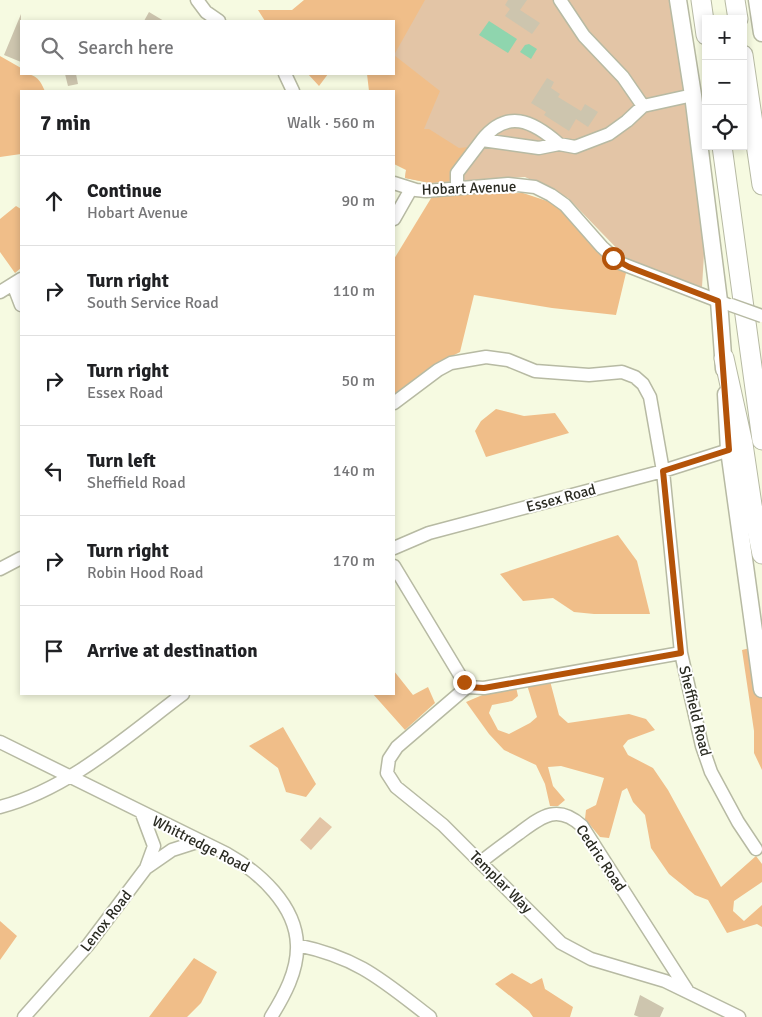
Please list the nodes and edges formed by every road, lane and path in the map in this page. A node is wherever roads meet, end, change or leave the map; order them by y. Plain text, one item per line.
1 (197, 0) edge
2 (560, 0) edge
3 (678, 0) edge
4 (701, 0) edge
5 (735, 0) edge
6 (757, 0) edge
7 (703, 15) edge
8 (737, 15) edge
9 (218, 20) edge
10 (762, 33) edge
11 (744, 60) edge
12 (285, 75) edge
13 (293, 90) edge
14 (693, 94) junction
15 (643, 106) junction
16 (482, 140) junction
17 (559, 144) junction
18 (723, 150) edge
19 (395, 183) edge
20 (762, 185) edge
21 (457, 188) junction
22 (411, 189) junction
23 (395, 217) edge
24 (17, 282) edge
25 (0, 292) edge
26 (20, 299) edge
27 (725, 303) junction
28 (762, 316) edge
29 (724, 358) junction
30 (395, 402) edge
31 (762, 440) edge
32 (729, 450) junction
33 (663, 471) junction
34 (395, 548) edge
35 (762, 554) edge
36 (20, 559) edge
37 (395, 568) edge
38 (0, 569) edge
39 (681, 653) junction
40 (467, 687) junction
41 (762, 689) edge
42 (182, 695) edge
43 (0, 742) edge
44 (71, 776) junction
45 (0, 807) edge
46 (142, 814) junction
47 (200, 841) junction
48 (756, 849) dead end
49 (481, 862) junction
50 (146, 868) junction
51 (297, 945) junction
52 (687, 990) junction
53 (24, 1017) edge
54 (271, 1017) edge
55 (430, 1017) edge
56 (739, 1017) edge

1 - 9 street
2 - 15 street
3 - 14 main road
4 - 7 highway
5 - 8 highway
6 - 10 main road
11 - 20 highway
12 - 13 street
14 - 15 street
14 - 27 main road
15 - 17 street
16 - 17 street
16 - 17 street
16 - 21 street
18 - 31 highway
19 - 22 street, Hobart Avenue
21 - 22 street, Hobart Avenue
21 - 27 street, Hobart Avenue
22 - 23 street
24 - 25 street
24 - 26 street
27 - 28 street, Hobart Avenue, bridge
27 - 29 main road
29 - 32 main road
29 - 35 highway
30 - 33 street, Sheffield Road
32 - 33 street, Essex Road
32 - 41 main road
33 - 34 street, Essex Road
33 - 39 street, Sheffield Road
36 - 38 street
37 - 40 street
39 - 40 street
39 - 48 street, Sheffield Road
40 - 49 street, Templar Way
42 - 44 street
43 - 44 street, Whittredge Road
44 - 45 street
44 - 46 street, Whittredge Road
46 - 47 street, Whittredge Road
46 - 50 street
47 - 50 street, Lenox Road
47 - 51 street, Whittredge Road
49 - 52 street, Templar Way
49 - 52 street, Cedric Road
50 - 53 street, Lenox Road
51 - 54 street, Whittredge Road
51 - 55 street
52 - 56 street, Templar Way

